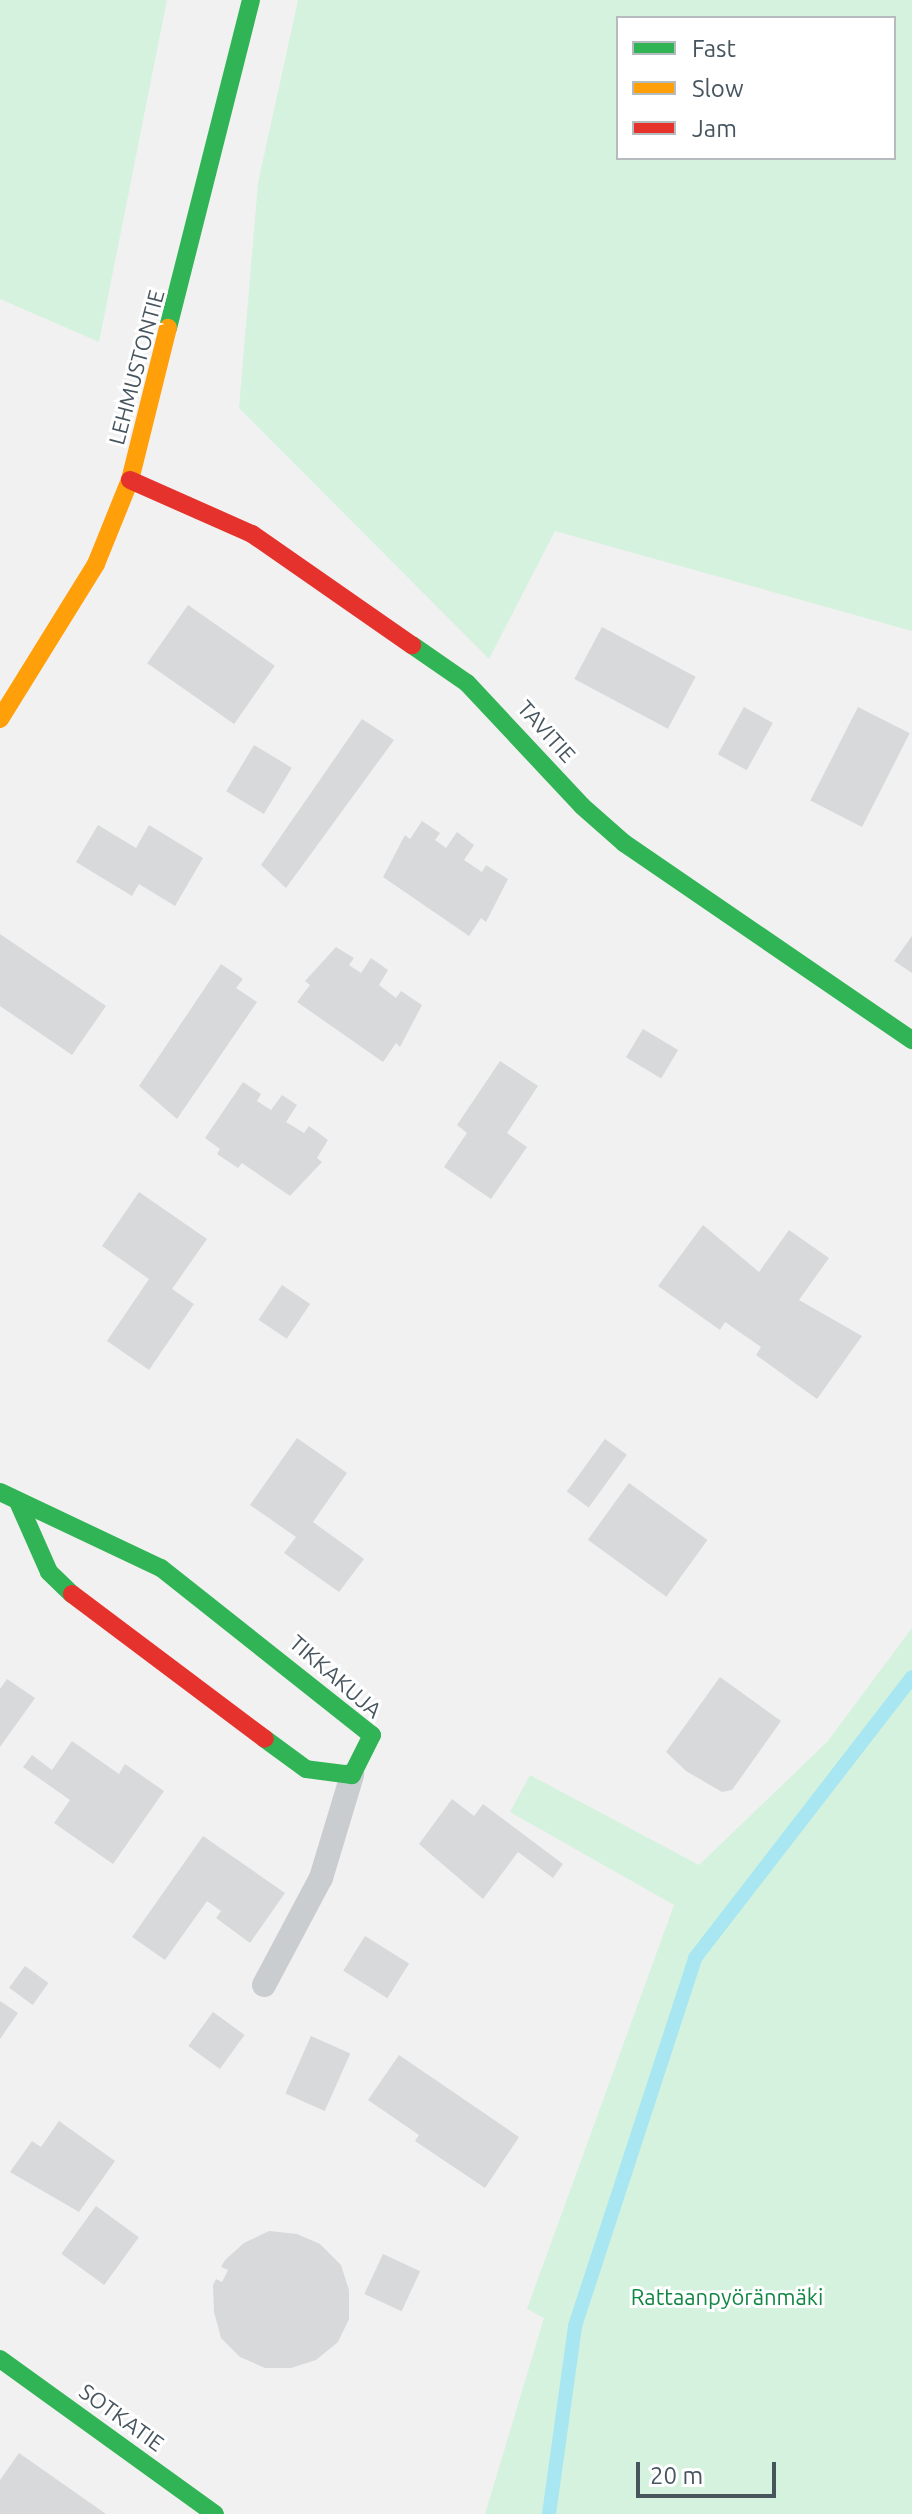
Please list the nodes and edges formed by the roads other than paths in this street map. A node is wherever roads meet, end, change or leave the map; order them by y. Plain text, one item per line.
1 (251, 0) edge
2 (130, 480) junction
3 (0, 719) edge
4 (912, 1040) edge
5 (0, 1492) edge
6 (19, 1504) junction
7 (352, 1775) junction
8 (264, 1985) dead end
9 (0, 2359) edge
10 (215, 2514) edge

1 - 2 street, LEHMUSTONTIE
2 - 3 street, LEHMUSTONTIE
2 - 4 street, TAVITIE
5 - 6 street, TIKKAKUJA
6 - 7 street
6 - 7 street, TIKKAKUJA
7 - 8 lane
9 - 10 street, SOTKATIE

